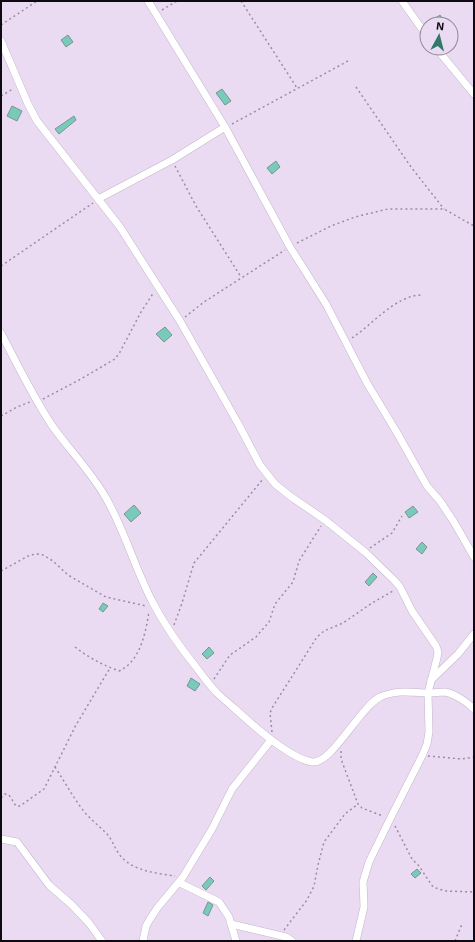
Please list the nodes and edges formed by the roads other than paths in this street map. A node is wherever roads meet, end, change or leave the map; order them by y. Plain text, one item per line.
1 (148, 1) edge
2 (402, 1) edge
3 (419, 25) edge
4 (1, 41) edge
5 (443, 56) edge
6 (474, 94) edge
7 (225, 127) junction
8 (98, 200) junction
9 (1, 333) edge
10 (474, 557) edge
11 (474, 634) edge
12 (431, 680) junction
13 (428, 693) junction
14 (474, 709) edge
15 (271, 740) junction
16 (1, 839) edge
17 (182, 880) junction
18 (231, 924) junction
19 (102, 941) edge
20 (143, 941) edge
21 (236, 941) edge
22 (292, 941) edge
23 (356, 941) edge

1 - 7 street
2 - 3 street
4 - 8 street
5 - 6 street
7 - 8 street
7 - 10 street
8 - 12 street
9 - 15 street
11 - 12 street
12 - 13 street
13 - 14 street
13 - 15 street
13 - 23 street
15 - 17 street
16 - 19 street
17 - 18 street
17 - 20 street
18 - 21 street
18 - 22 street

